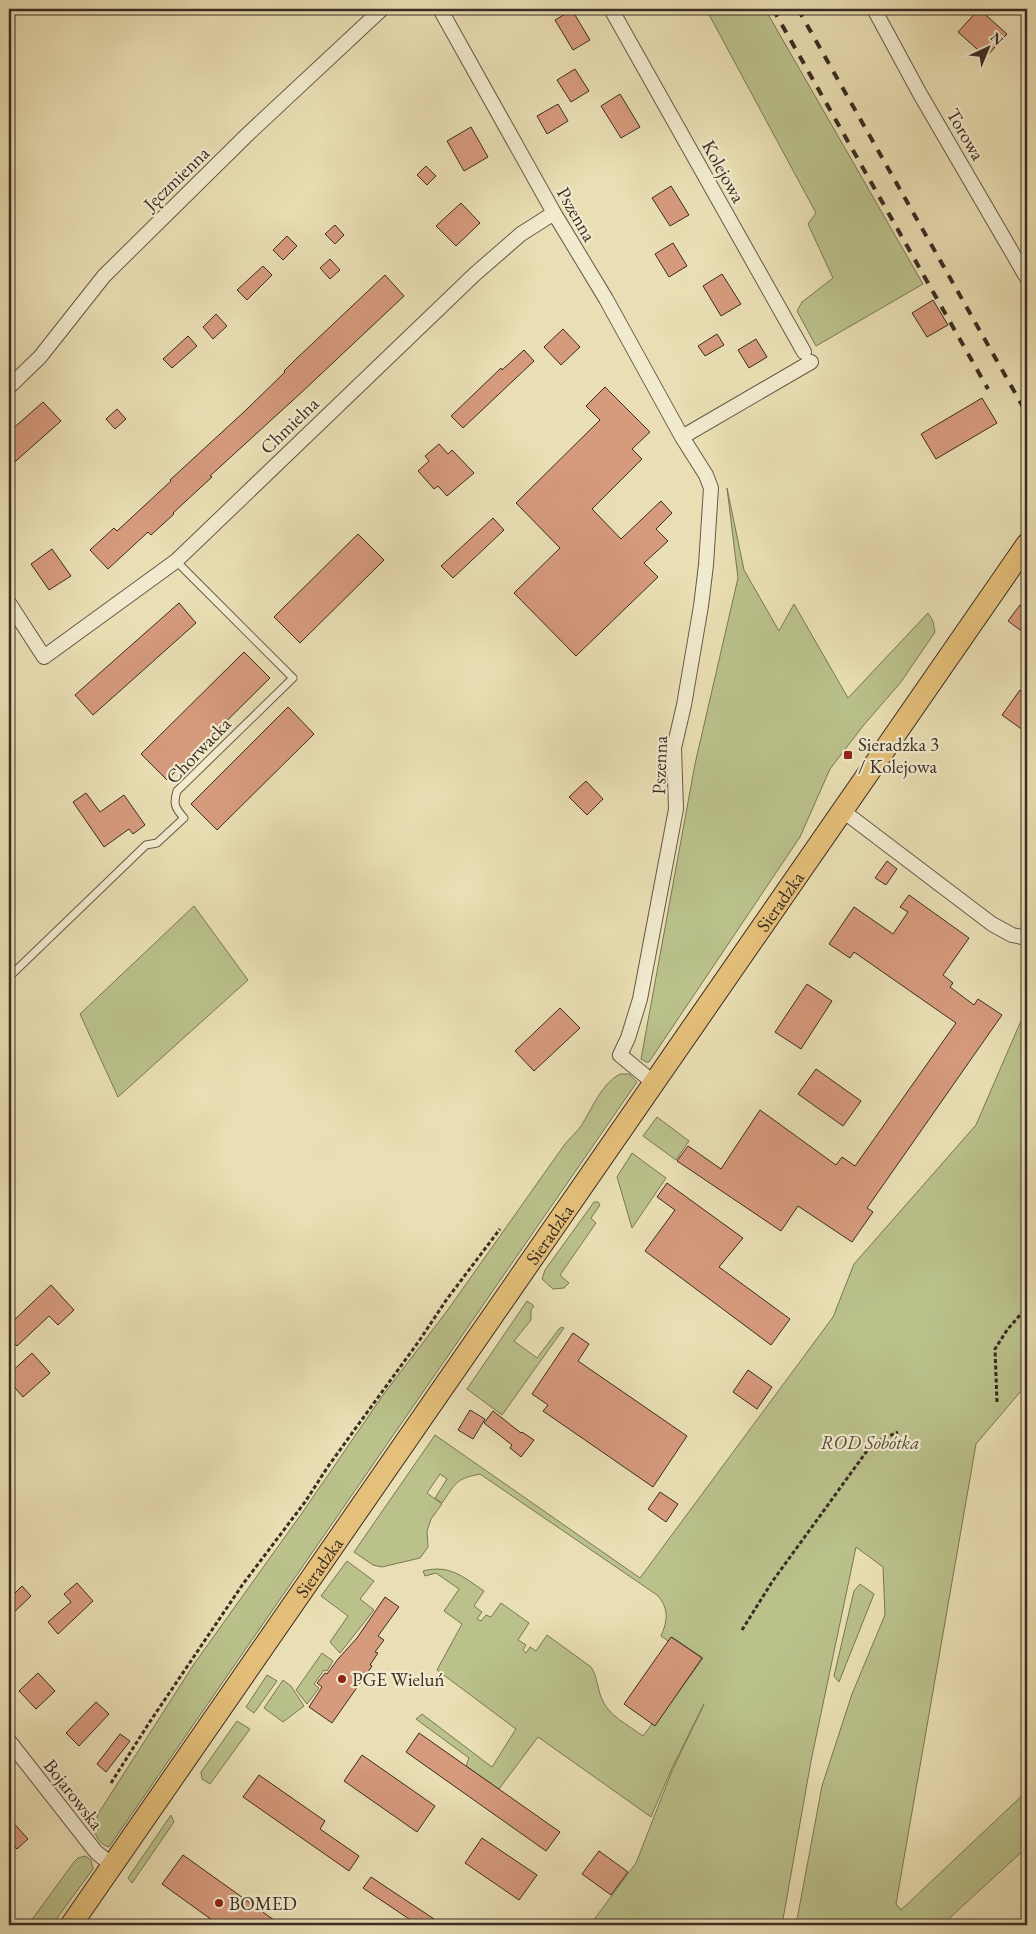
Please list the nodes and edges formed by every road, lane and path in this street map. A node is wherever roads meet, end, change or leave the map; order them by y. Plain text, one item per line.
1 (382, 9) edge
2 (440, 9) edge
3 (611, 9) edge
4 (874, 9) edge
5 (554, 213) junction
6 (1027, 278) edge
7 (9, 386) edge
8 (682, 437) junction
9 (1027, 544) edge
10 (176, 561) junction
11 (9, 603) edge
12 (842, 811) junction
13 (1027, 938) edge
14 (9, 978) edge
15 (654, 1082) junction
16 (500, 1229) dead end
17 (1027, 1307) edge
18 (997, 1402) dead end
19 (898, 1432) dead end
20 (742, 1630) dead end
21 (9, 1741) edge
22 (111, 1783) dead end
23 (113, 1866) junction
24 (71, 1925) edge

1 - 7 street, Jęczmienna
2 - 5 street, Pszenna
3 - 8 street, Kolejowa
4 - 6 street, Torowa
5 - 8 street, Pszenna
5 - 10 street, Chmielna
8 - 15 street, Pszenna
9 - 12 main road, Sieradzka
10 - 11 street, Chmielna
10 - 14 lane, Chorwacka
12 - 13 street
12 - 15 main road, Sieradzka
15 - 23 main road, Sieradzka
16 - 22 path
17 - 18 path
19 - 20 path
21 - 23 street, Bojarowska
23 - 24 main road, Sieradzka

